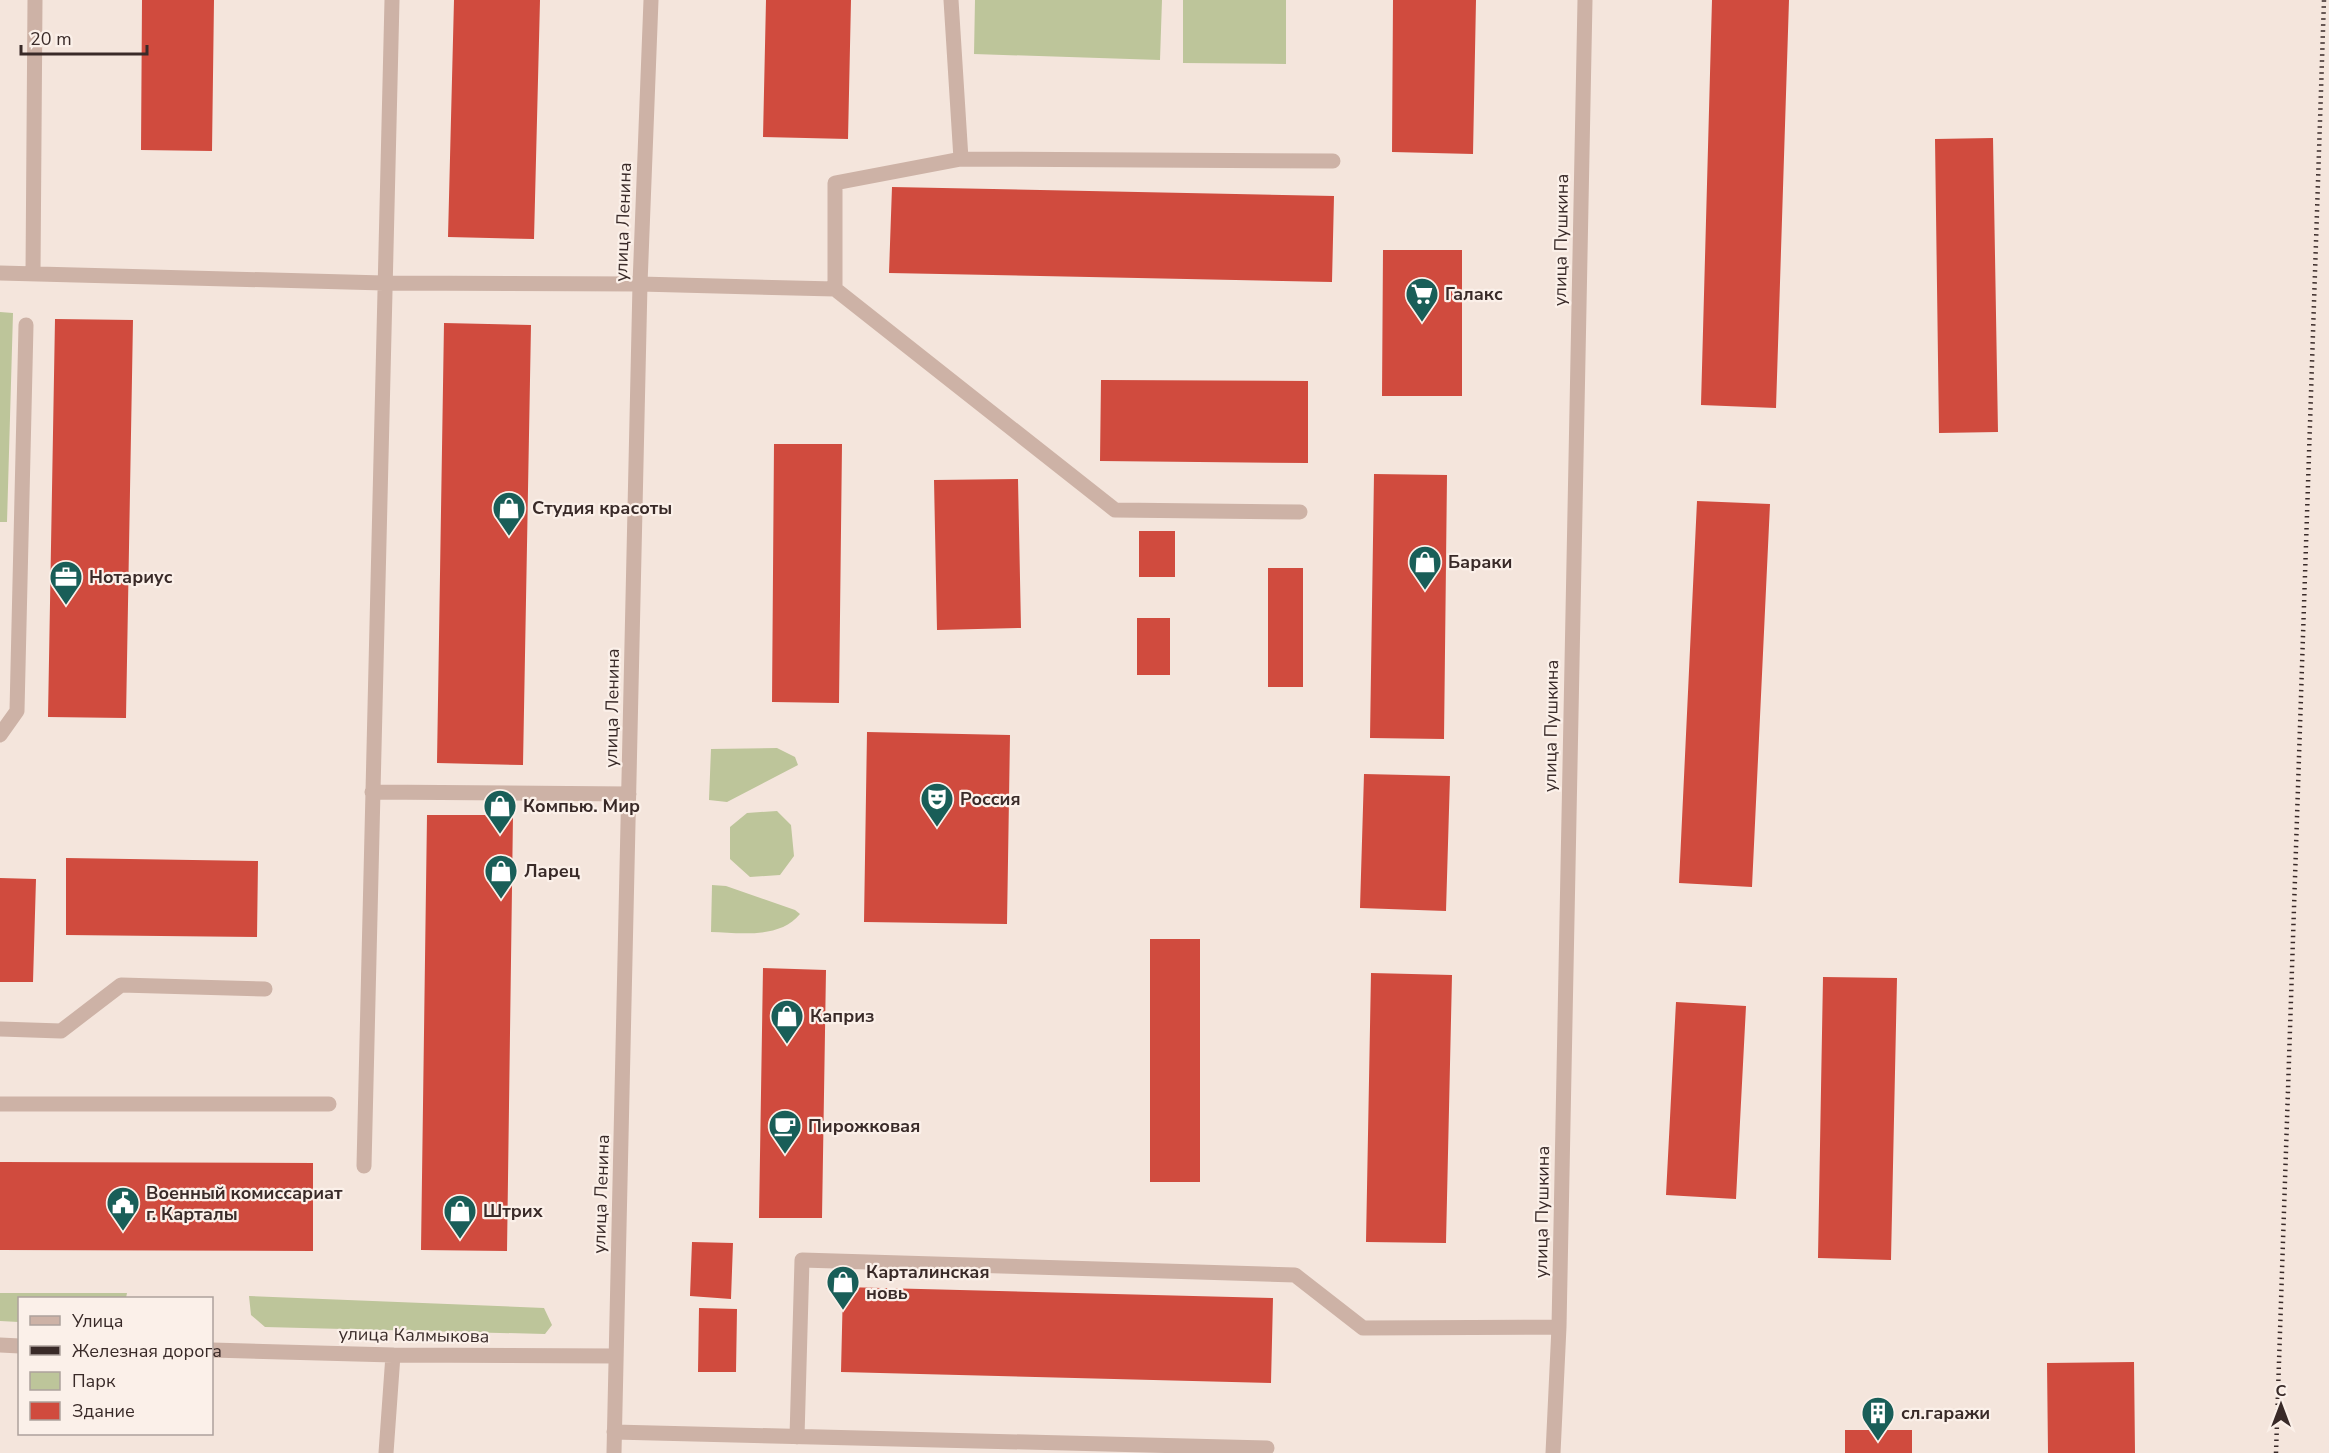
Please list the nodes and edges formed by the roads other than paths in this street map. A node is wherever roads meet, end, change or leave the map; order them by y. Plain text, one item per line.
1 (35, 0) edge
2 (392, 0) edge
3 (651, 0) edge
4 (951, 0) edge
5 (1585, 0) edge
6 (961, 159) junction
7 (1333, 161) dead end
8 (0, 273) edge
9 (33, 273) junction
10 (384, 283) junction
11 (640, 284) junction
12 (835, 290) junction
13 (26, 325) dead end
14 (1300, 512) dead end
15 (0, 735) edge
16 (372, 792) junction
17 (629, 794) junction
18 (265, 989) dead end
19 (0, 1029) edge
20 (0, 1104) edge
21 (329, 1104) dead end
22 (364, 1166) dead end
23 (1559, 1328) junction
24 (0, 1345) edge
25 (18, 1346) edge
26 (213, 1350) edge
27 (393, 1355) junction
28 (615, 1356) junction
29 (614, 1432) junction
30 (797, 1437) junction
31 (1267, 1448) dead end
32 (386, 1453) edge
33 (614, 1453) edge
34 (1553, 1453) edge

1 - 9 street
2 - 10 street
3 - 11 street, улица Ленина
4 - 6 street
5 - 23 street, улица Пушкина
6 - 7 street
6 - 12 street
8 - 9 street
9 - 10 street
10 - 11 street
10 - 16 street
11 - 12 street
11 - 17 street, улица Ленина
12 - 14 street
13 - 15 street
16 - 17 street
16 - 22 street
17 - 28 street, улица Ленина
18 - 19 street
20 - 21 street
23 - 30 street
23 - 34 street, улица Пушкина
24 - 25 street
26 - 27 street, улица Калмыкова
27 - 28 street, улица Калмыкова
27 - 32 street
28 - 29 street, улица Ленина
29 - 30 street
29 - 33 street, улица Ленина
30 - 31 street

